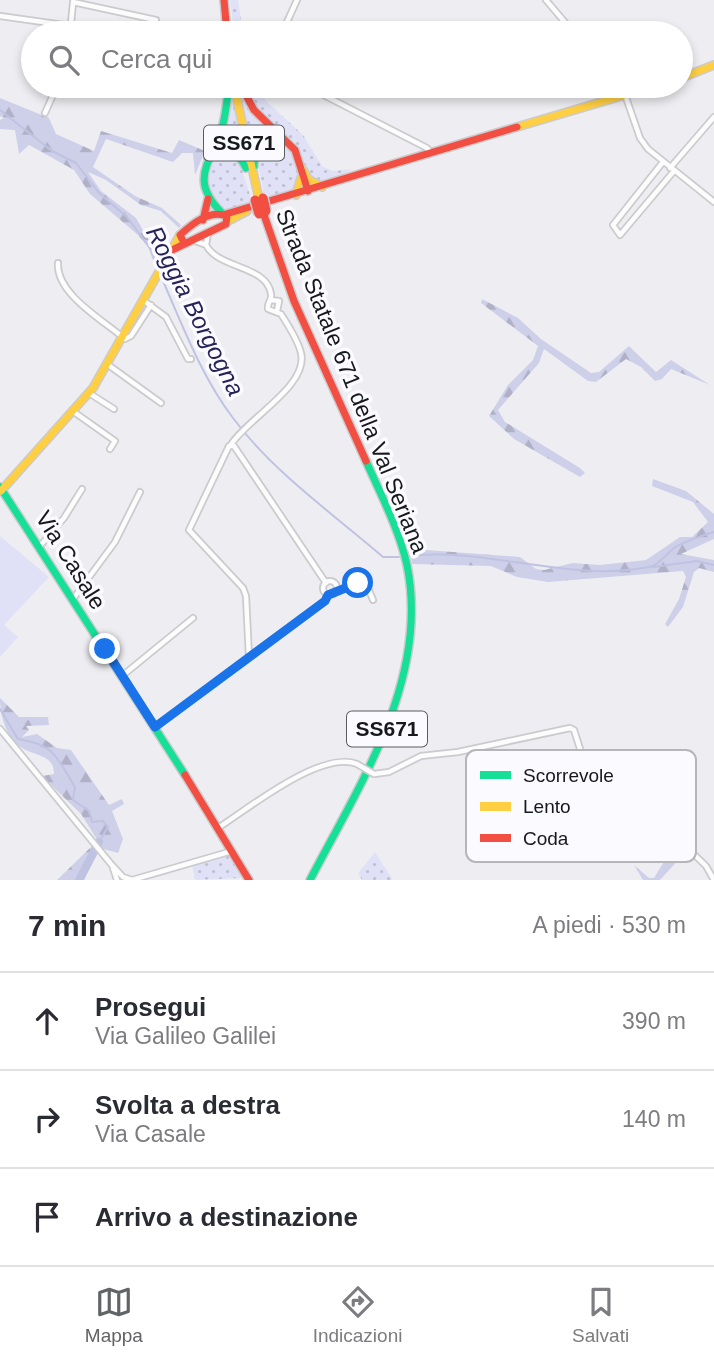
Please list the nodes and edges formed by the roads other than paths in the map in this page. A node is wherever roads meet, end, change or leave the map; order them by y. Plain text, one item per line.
1 (297, 0) edge
2 (546, 0) edge
3 (73, 1) edge
4 (224, 1) edge
5 (0, 16) edge
6 (156, 20) dead end
7 (36, 21) edge
8 (71, 21) edge
9 (226, 21) edge
10 (287, 21) edge
11 (564, 21) edge
12 (714, 65) edge
13 (693, 73) edge
14 (52, 98) edge
15 (229, 98) edge
16 (235, 98) edge
17 (248, 98) edge
18 (329, 98) edge
19 (601, 98) edge
20 (628, 98) edge
21 (45, 113) dead end
22 (714, 117) edge
23 (288, 142) junction
24 (431, 154) junction
25 (205, 162) junction
26 (663, 162) junction
27 (672, 170) junction
28 (304, 178) junction
29 (322, 187) junction
30 (308, 191) junction
31 (208, 194) junction
32 (296, 195) junction
33 (636, 198) junction
34 (714, 202) edge
35 (261, 206) junction
36 (646, 206) junction
37 (225, 216) junction
38 (203, 220) junction
39 (208, 233) junction
40 (186, 240) junction
41 (206, 246) junction
42 (58, 263) dead end
43 (271, 300) junction
44 (147, 302) junction
45 (277, 311) junction
46 (122, 337) junction
47 (191, 359) dead end
48 (107, 364) junction
49 (89, 393) junction
50 (161, 403) dead end
51 (114, 409) dead end
52 (74, 412) junction
53 (229, 446) junction
54 (110, 449) dead end
55 (82, 489) dead end
56 (1, 490) edge
57 (140, 492) dead end
58 (40, 546) junction
59 (326, 583) junction
60 (338, 590) junction
61 (328, 595) junction
62 (73, 599) junction
63 (373, 600) dead end
64 (193, 618) dead end
65 (249, 657) junction
66 (122, 676) junction
67 (155, 727) junction
68 (0, 730) edge
69 (580, 750) edge
70 (218, 828) junction
71 (233, 851) junction
72 (696, 856) edge
73 (111, 864) junction
74 (117, 880) edge
75 (132, 880) edge
76 (248, 880) edge
77 (310, 880) edge
78 (714, 880) edge

1 - 10 street
2 - 11 street
3 - 6 street
3 - 8 street
4 - 9 main road
5 - 7 street
12 - 13 main road
14 - 21 street
15 - 25 main road
16 - 35 main road, Strada Statale 671 della Val Seriana / SS671
17 - 23 main road
18 - 24 street
19 - 24 main road
20 - 26 street
22 - 27 street
23 - 28 main road
23 - 35 main road
24 - 29 main road
25 - 31 main road
25 - 35 main road
26 - 27 street
26 - 33 street
27 - 34 street
27 - 36 street
28 - 29 main road
28 - 30 main road
28 - 32 main road
29 - 30 main road
30 - 32 main road
31 - 37 main road
31 - 38 main road
32 - 35 main road
33 - 36 street
33 - 36 street
35 - 37 main road
35 - 77 main road, Strada Statale 671 della Val Seriana / SS671
37 - 38 main road
37 - 39 main road
38 - 40 main road
39 - 40 main road
39 - 41 street
40 - 41 street
40 - 44 main road
41 - 43 street
42 - 46 street
43 - 45 street
43 - 45 street
44 - 46 main road
44 - 47 street
45 - 53 street
46 - 48 main road
48 - 49 main road
48 - 50 street
49 - 51 street
49 - 52 main road
52 - 54 street
52 - 56 main road
53 - 59 street
53 - 65 street
55 - 58 street
56 - 58 main road, Via Casale
57 - 62 street
58 - 62 main road, Via Casale
59 - 60 street
59 - 61 street
60 - 61 street
60 - 63 street
61 - 65 street
62 - 66 main road, Via Casale
64 - 66 street
65 - 67 street
66 - 67 main road, Via Casale
67 - 70 main road, Via Casale
68 - 73 street
69 - 70 street, bridge
70 - 71 main road, Via Casale
71 - 75 street
71 - 76 main road, Via Casale
72 - 78 street, bridge
73 - 74 street
73 - 75 street

